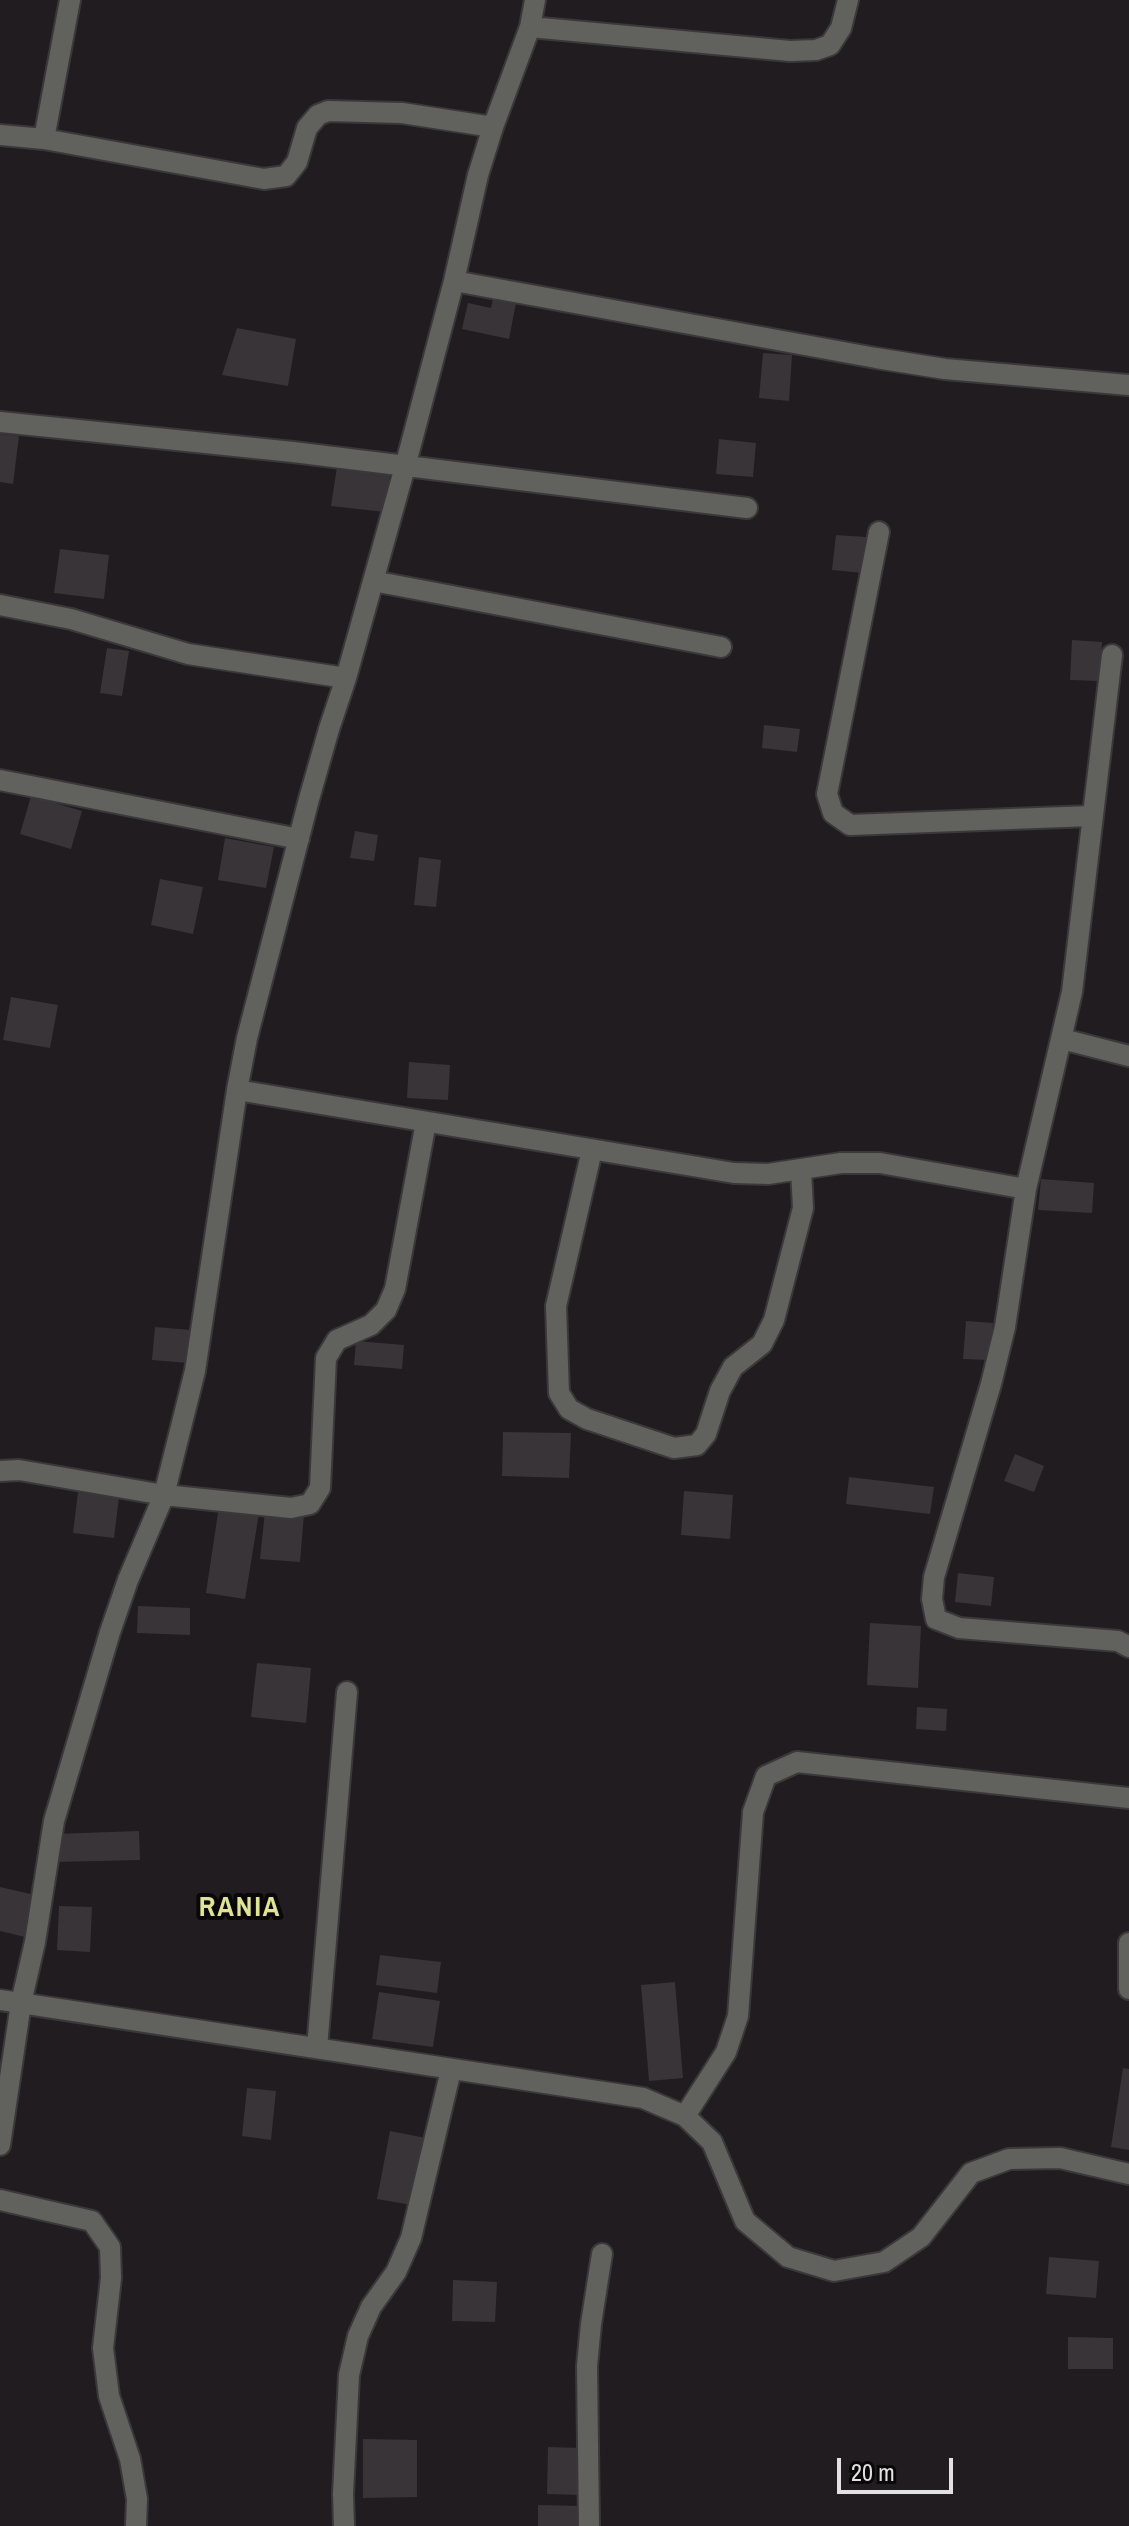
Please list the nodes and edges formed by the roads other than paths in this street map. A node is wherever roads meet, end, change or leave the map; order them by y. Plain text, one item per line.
1 (70, 0) edge
2 (535, 0) edge
3 (848, 0) edge
4 (530, 27) junction
5 (493, 127) junction
6 (0, 135) edge
7 (44, 139) junction
8 (454, 281) junction
9 (1129, 385) edge
10 (0, 422) edge
11 (405, 467) junction
12 (747, 508) dead end
13 (879, 532) dead end
14 (373, 581) junction
15 (0, 605) edge
16 (721, 647) dead end
17 (1112, 655) dead end
18 (346, 678) junction
19 (0, 781) edge
20 (1091, 816) junction
21 (299, 839) junction
22 (1062, 1039) junction
23 (1129, 1056) edge
24 (237, 1090) junction
25 (426, 1122) junction
26 (592, 1150) junction
27 (801, 1170) junction
28 (1026, 1189) junction
29 (0, 1471) edge
30 (164, 1495) junction
31 (1129, 1647) edge
32 (347, 1692) dead end
33 (1129, 1798) edge
34 (1129, 1943) edge
35 (1129, 1989) edge
36 (10, 2002) edge
37 (317, 2048) junction
38 (451, 2070) junction
39 (685, 2116) junction
40 (0, 2145) edge
41 (1129, 2174) edge
42 (0, 2200) edge
43 (602, 2254) dead end
44 (136, 2526) edge
45 (344, 2526) edge
46 (589, 2526) edge

1 - 7 street
2 - 4 street
3 - 4 street
4 - 5 street
5 - 7 street
5 - 8 street
6 - 7 street
8 - 9 street
8 - 11 street
10 - 11 street
11 - 12 street
11 - 14 street
13 - 20 street
14 - 16 street
14 - 18 street
15 - 18 street
17 - 20 street
18 - 21 street
19 - 21 street
20 - 22 street
21 - 24 street
22 - 23 street
22 - 28 street
24 - 25 street
24 - 30 street
25 - 26 street
25 - 30 street
26 - 27 street
26 - 27 street
27 - 28 street
28 - 31 street
29 - 30 street
30 - 36 street
32 - 37 street
33 - 39 street
34 - 35 street
36 - 37 street
36 - 40 street
37 - 38 street
38 - 39 street
38 - 45 street
39 - 41 street
42 - 44 street
43 - 46 street

